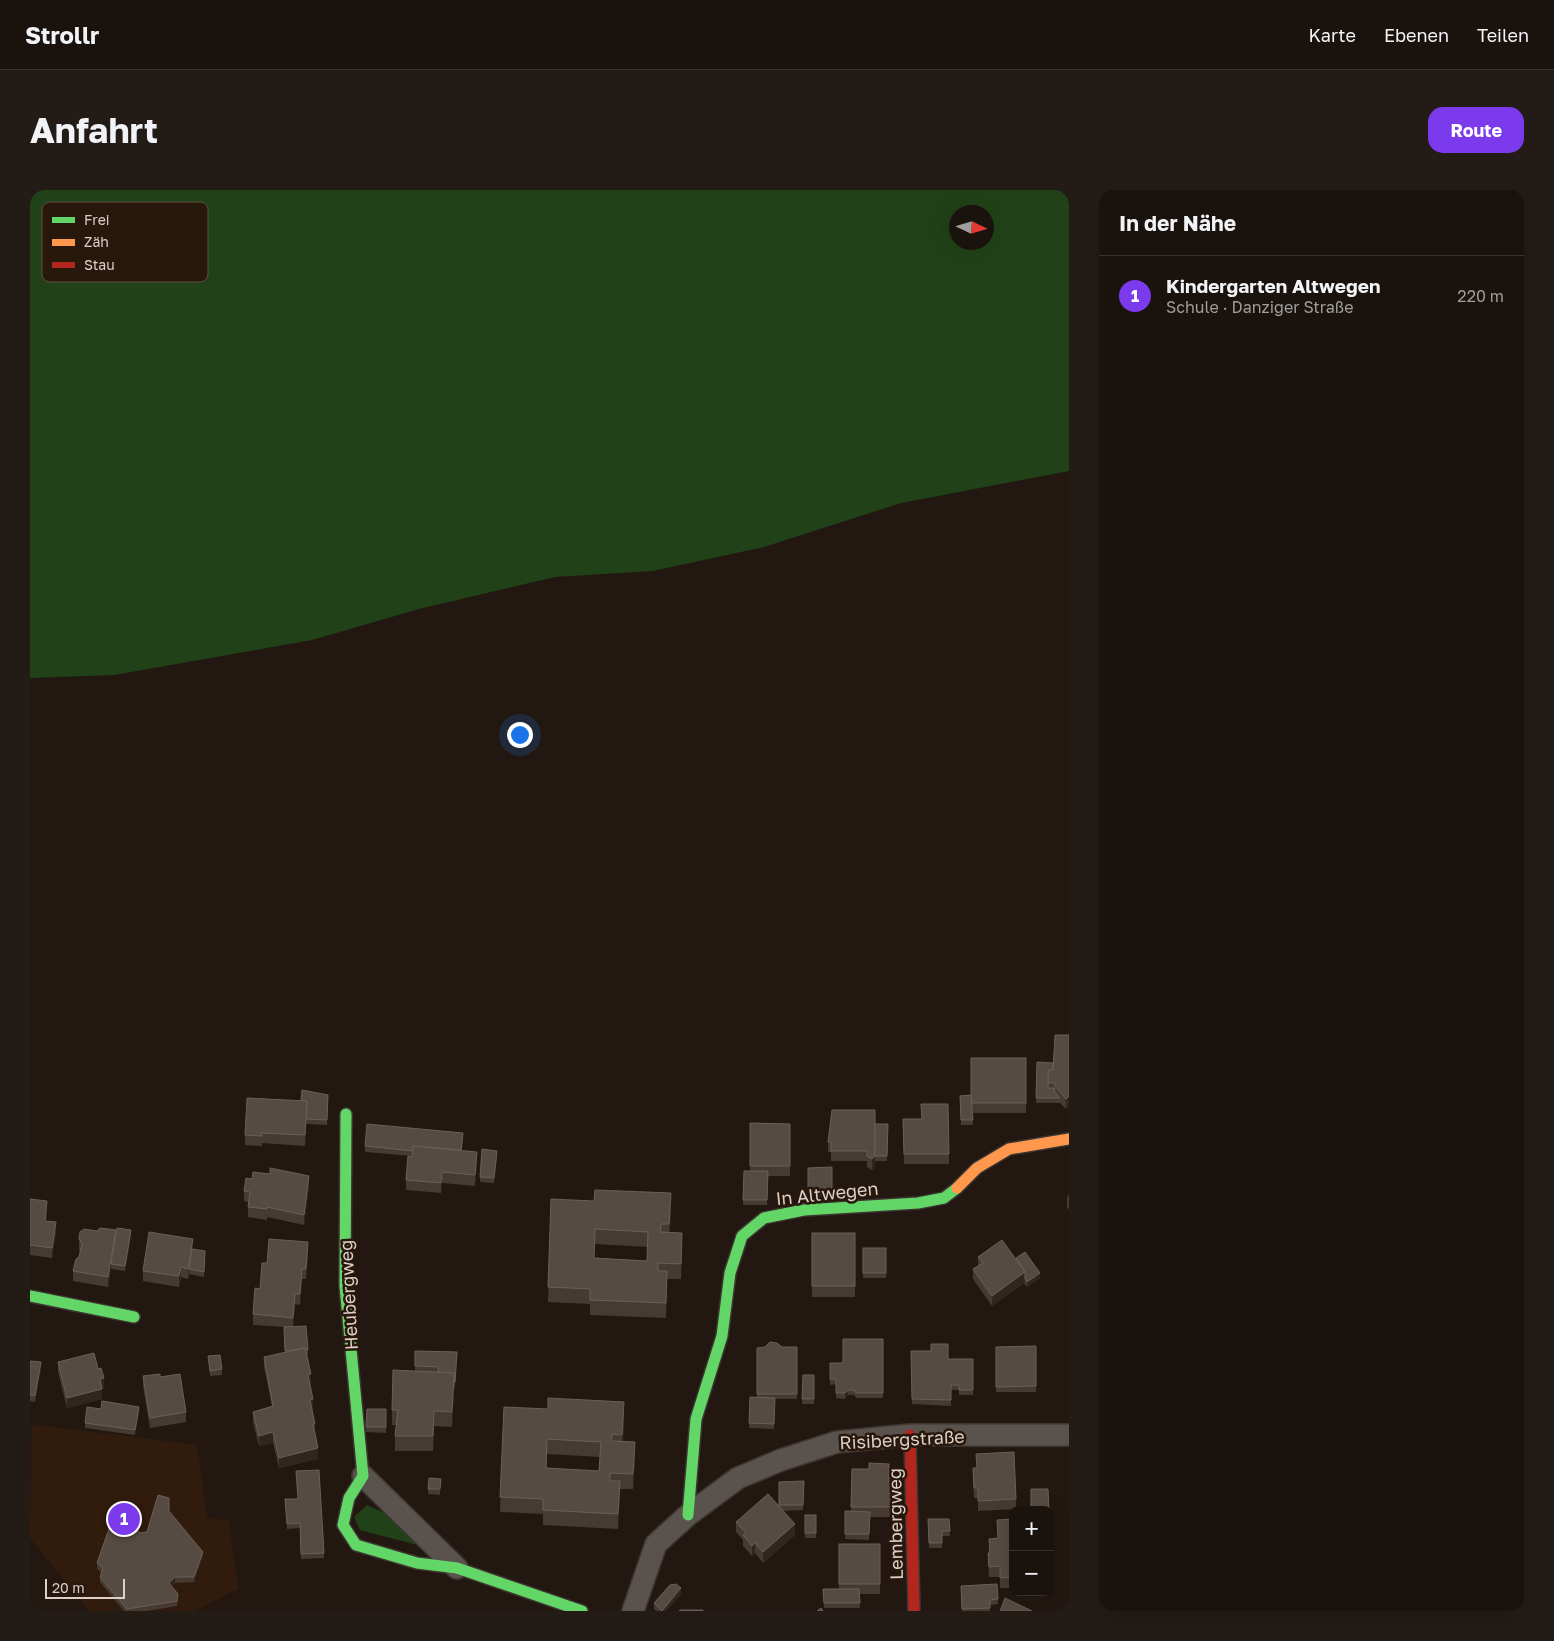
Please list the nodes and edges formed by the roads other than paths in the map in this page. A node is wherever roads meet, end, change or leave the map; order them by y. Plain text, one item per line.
1 (346, 1114) dead end
2 (1069, 1139) edge
3 (30, 1296) edge
4 (134, 1317) dead end
5 (910, 1435) junction
6 (1069, 1435) edge
7 (363, 1476) junction
8 (688, 1515) junction
9 (458, 1568) junction
10 (582, 1611) edge
11 (633, 1611) edge
12 (914, 1611) edge

1 - 7 street, Heubergweg
2 - 8 street, In Altwegen
3 - 4 street
5 - 6 street, Risibergstraße
5 - 8 street, Risibergstraße
5 - 12 street, Lembergweg
7 - 9 street
7 - 9 street
8 - 11 street, Risibergstraße
9 - 10 street

